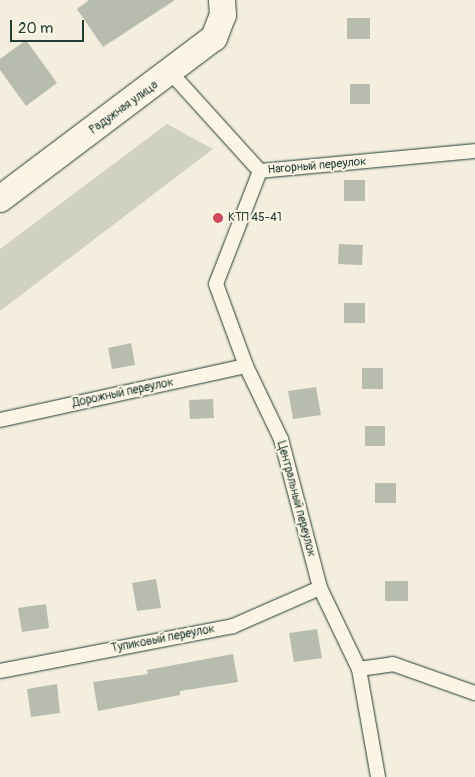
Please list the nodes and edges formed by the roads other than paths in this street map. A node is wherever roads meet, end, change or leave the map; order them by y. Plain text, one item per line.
1 (222, 0) edge
2 (171, 72) junction
3 (475, 151) edge
4 (260, 171) junction
5 (0, 199) edge
6 (246, 366) junction
7 (0, 420) edge
8 (320, 588) junction
9 (359, 668) junction
10 (0, 671) edge
11 (475, 693) edge
12 (378, 777) edge

1 - 2 street, Радужная улица
2 - 4 lane, Нагорный переулок
2 - 5 street, Радужная улица
3 - 4 lane, Нагорный переулок
4 - 6 lane, Центральный переулок
6 - 7 lane, Дорожный переулок
6 - 8 lane, Центральный переулок
8 - 9 lane, Центральный переулок
8 - 10 lane, Тупиковый переулок
9 - 11 lane
9 - 12 lane, Центральный переулок

